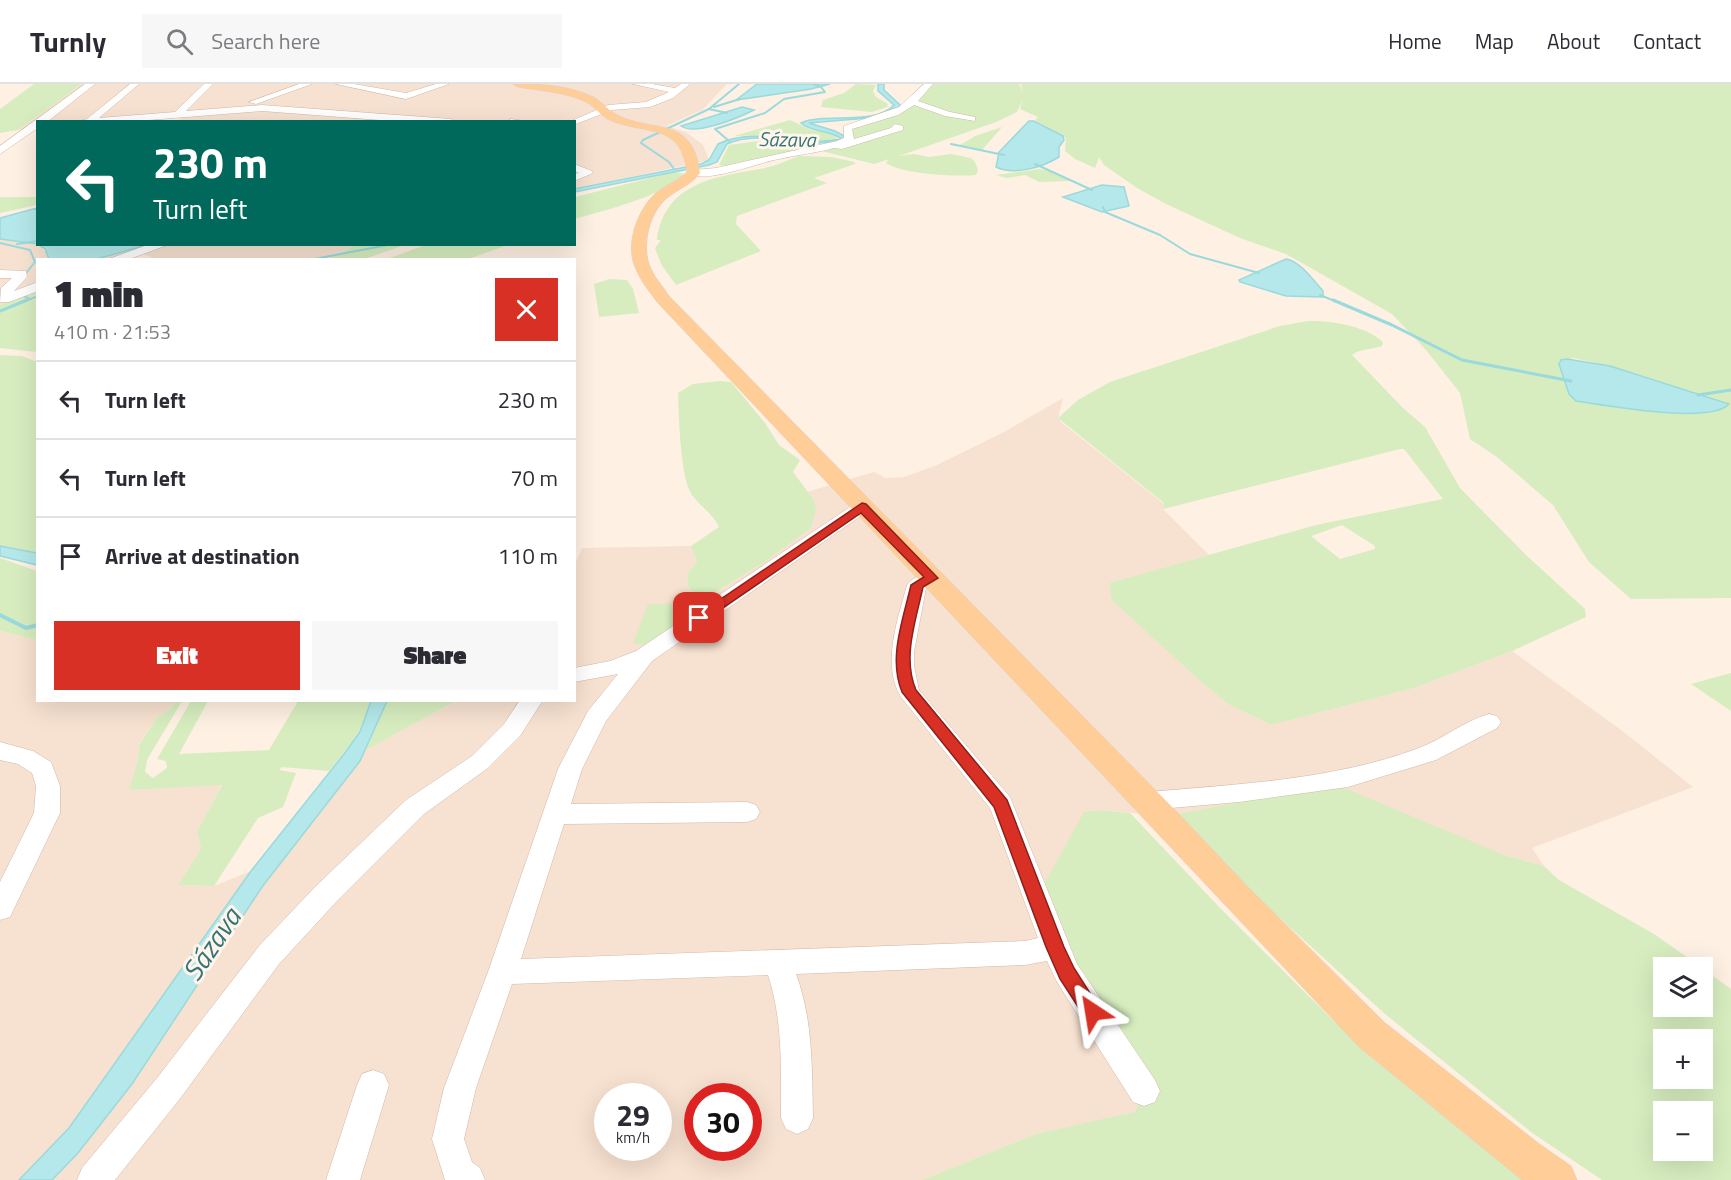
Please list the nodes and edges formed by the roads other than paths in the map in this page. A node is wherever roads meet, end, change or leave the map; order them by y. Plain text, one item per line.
1 (91, 84) edge
2 (135, 84) edge
3 (209, 84) edge
4 (308, 84) edge
5 (340, 84) edge
6 (445, 84) edge
7 (518, 84) edge
8 (637, 84) edge
9 (686, 84) edge
10 (928, 84) edge
11 (271, 85) edge
12 (290, 90) junction
13 (677, 91) junction
14 (914, 102) junction
15 (229, 109) junction
16 (607, 112) junction
17 (178, 113) junction
18 (972, 119) dead end
19 (44, 120) edge
20 (87, 120) edge
21 (98, 120) edge
22 (417, 120) edge
23 (577, 120) edge
24 (36, 126) edge
25 (895, 127) dead end
26 (828, 148) junction
27 (0, 151) edge
28 (576, 168) edge
29 (694, 169) junction
30 (576, 177) edge
31 (158, 246) edge
32 (118, 258) edge
33 (0, 274) edge
34 (36, 287) edge
35 (6, 298) edge
36 (862, 507) junction
37 (932, 578) junction
38 (644, 656) junction
39 (576, 675) edge
40 (531, 702) edge
41 (1489, 722) dead end
42 (0, 751) edge
43 (1148, 801) junction
44 (747, 812) dead end
45 (555, 814) junction
46 (0, 909) edge
47 (1055, 947) junction
48 (778, 963) junction
49 (502, 972) junction
50 (373, 1085) dead end
51 (1144, 1090) dead end
52 (797, 1118) dead end
53 (94, 1180) edge
54 (343, 1180) edge
55 (468, 1180) edge
56 (1557, 1180) edge

1 - 19 street
2 - 20 street
3 - 17 street
4 - 12 street
5 - 6 street
7 - 16 main road
8 - 13 street
9 - 13 street
10 - 14 street
11 - 12 street
12 - 15 street
13 - 16 street
14 - 18 street
14 - 26 street
15 - 17 street
15 - 22 street
16 - 23 street
16 - 29 main road
17 - 21 street
24 - 27 street
25 - 26 street
26 - 29 street
28 - 30 street
29 - 36 main road
31 - 32 street
33 - 35 street
34 - 35 street
36 - 37 main road
36 - 38 street
37 - 43 main road
37 - 47 street
38 - 39 street
38 - 45 street
40 - 53 street
41 - 43 street
42 - 46 street
43 - 56 main road
44 - 45 street
45 - 49 street
47 - 48 street
47 - 51 street
48 - 49 street
48 - 52 street
49 - 55 street
50 - 54 street

